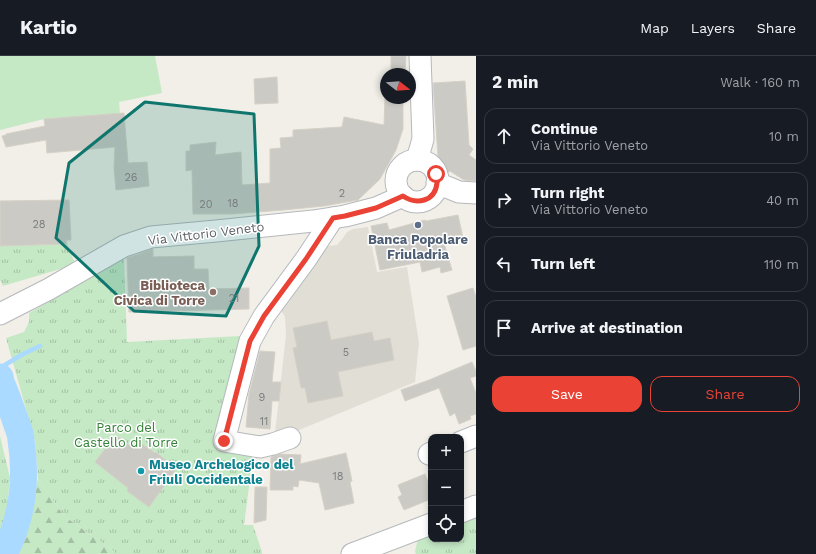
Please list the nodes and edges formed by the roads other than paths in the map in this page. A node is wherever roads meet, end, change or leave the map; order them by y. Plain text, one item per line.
1 (420, 56) edge
2 (417, 160) junction
3 (437, 182) junction
4 (476, 193) edge
5 (403, 196) junction
6 (333, 218) junction
7 (0, 314) edge
8 (476, 436) edge
9 (290, 438) dead end
10 (464, 441) edge
11 (476, 506) edge
12 (464, 511) edge
13 (428, 526) edge
14 (399, 545) edge
15 (352, 554) edge

1 - 2 street
2 - 3 street
2 - 5 street
3 - 4 street
3 - 5 street
5 - 6 street, Via Vittorio Veneto
6 - 7 street, Via Vittorio Veneto
6 - 9 street
8 - 10 street
11 - 12 street
13 - 14 street
14 - 15 street

